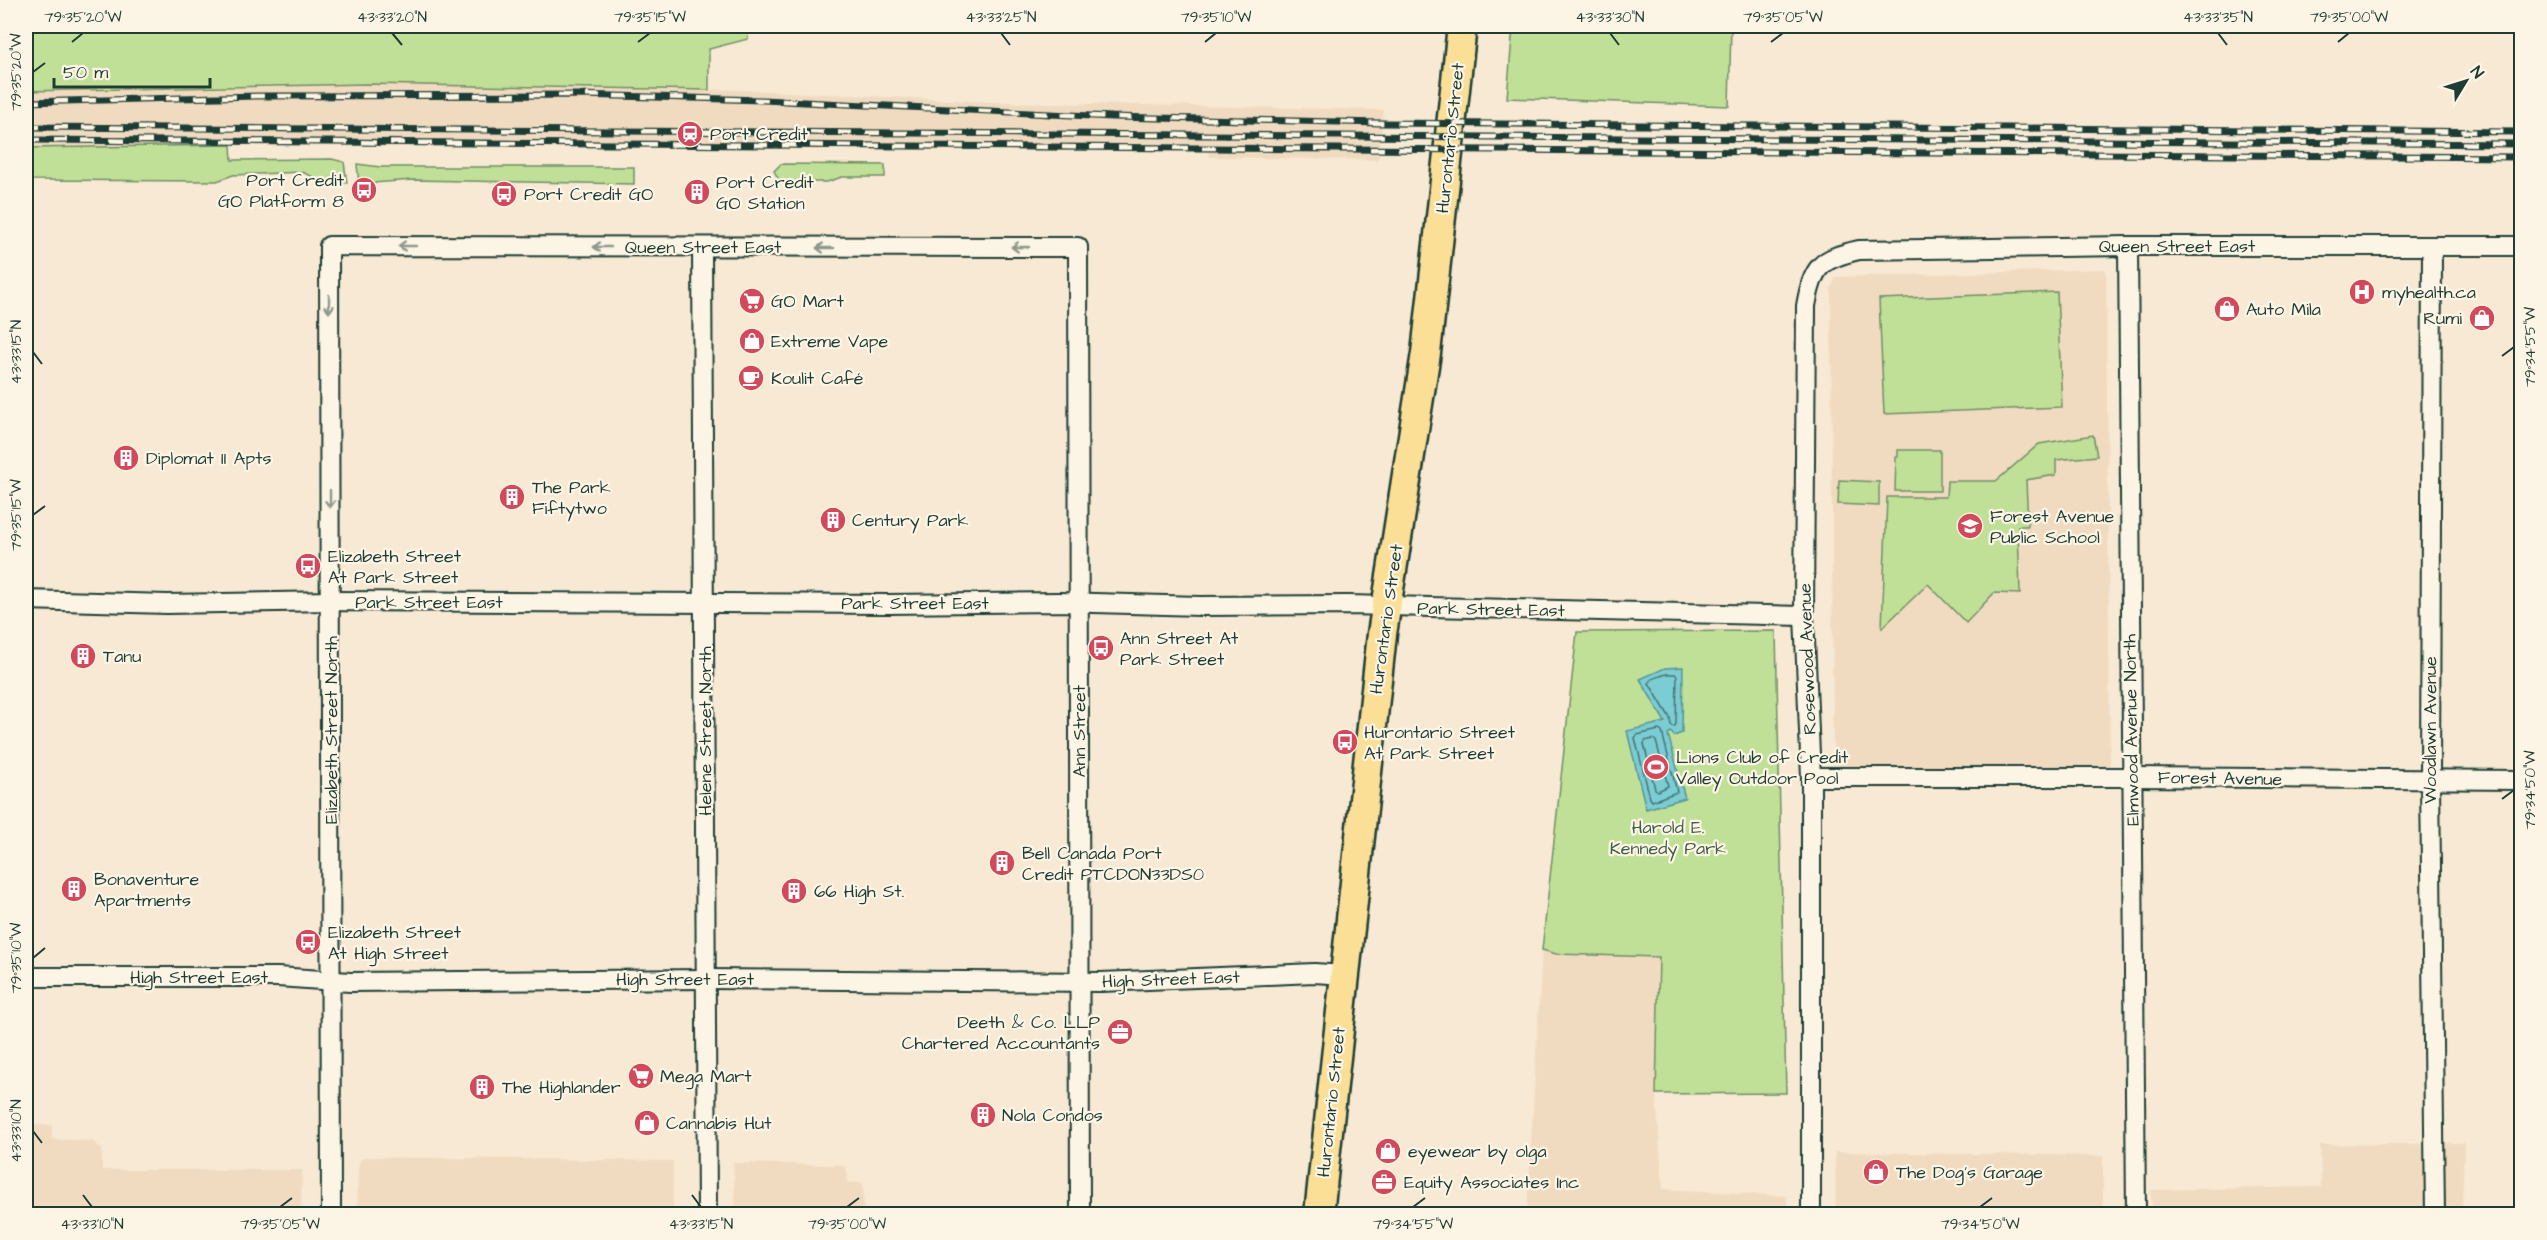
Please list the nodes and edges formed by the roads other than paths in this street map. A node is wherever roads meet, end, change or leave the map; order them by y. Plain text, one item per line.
1 (1462, 26) edge
2 (329, 246) joint
3 (2128, 246) junction
4 (2432, 246) junction
5 (2522, 246) edge
6 (1078, 247) joint
7 (702, 248) junction
8 (1832, 256) joint
9 (26, 600) edge
10 (331, 601) junction
11 (704, 602) junction
12 (1079, 603) junction
13 (1386, 606) junction
14 (1804, 616) junction
15 (1811, 777) junction
16 (2131, 777) junction
17 (2522, 780) edge
18 (2430, 781) junction
19 (1345, 975) junction
20 (26, 977) edge
21 (706, 979) junction
22 (331, 980) junction
23 (1080, 982) junction
24 (331, 1215) edge
25 (707, 1215) edge
26 (1080, 1215) edge
27 (1319, 1215) edge
28 (1811, 1215) edge
29 (2136, 1215) edge
30 (2435, 1215) edge

1 - 13 main road, Hurontario Street
7 -> 2 street, Queen Street East
2 -> 10 street, Elizabeth Street North
3 - 4 street, Queen Street East
3 - 8 street, Queen Street East
3 - 16 street, Elmwood Avenue North
4 - 5 street, Queen Street East
4 - 18 street, Woodlawn Avenue
6 -> 7 street, Queen Street East
6 - 12 street, Ann Street
7 - 11 street, Helene Street North
8 - 14 street, Rosewood Avenue
9 - 10 street, Park Street East
10 - 11 street, Park Street East
10 - 22 street, Elizabeth Street North
11 - 12 street, Park Street East
11 - 21 street, Helene Street North
12 - 13 street, Park Street East
12 - 23 street, Ann Street
13 - 14 street, Park Street East
13 - 19 main road, Hurontario Street
14 - 15 street, Rosewood Avenue
15 - 16 street, Forest Avenue
15 - 28 street, Rosewood Avenue
16 - 18 street, Forest Avenue
16 - 29 street, Elmwood Avenue North
17 - 18 street, Forest Avenue
18 - 30 street, Woodlawn Avenue
19 - 23 street, High Street East
19 - 27 main road, Hurontario Street
20 - 22 street, High Street East
21 - 22 street, High Street East
21 - 23 street, High Street East
21 - 25 street, Helene Street North
22 - 24 street, Elizabeth Street North
23 - 26 street, Ann Street

